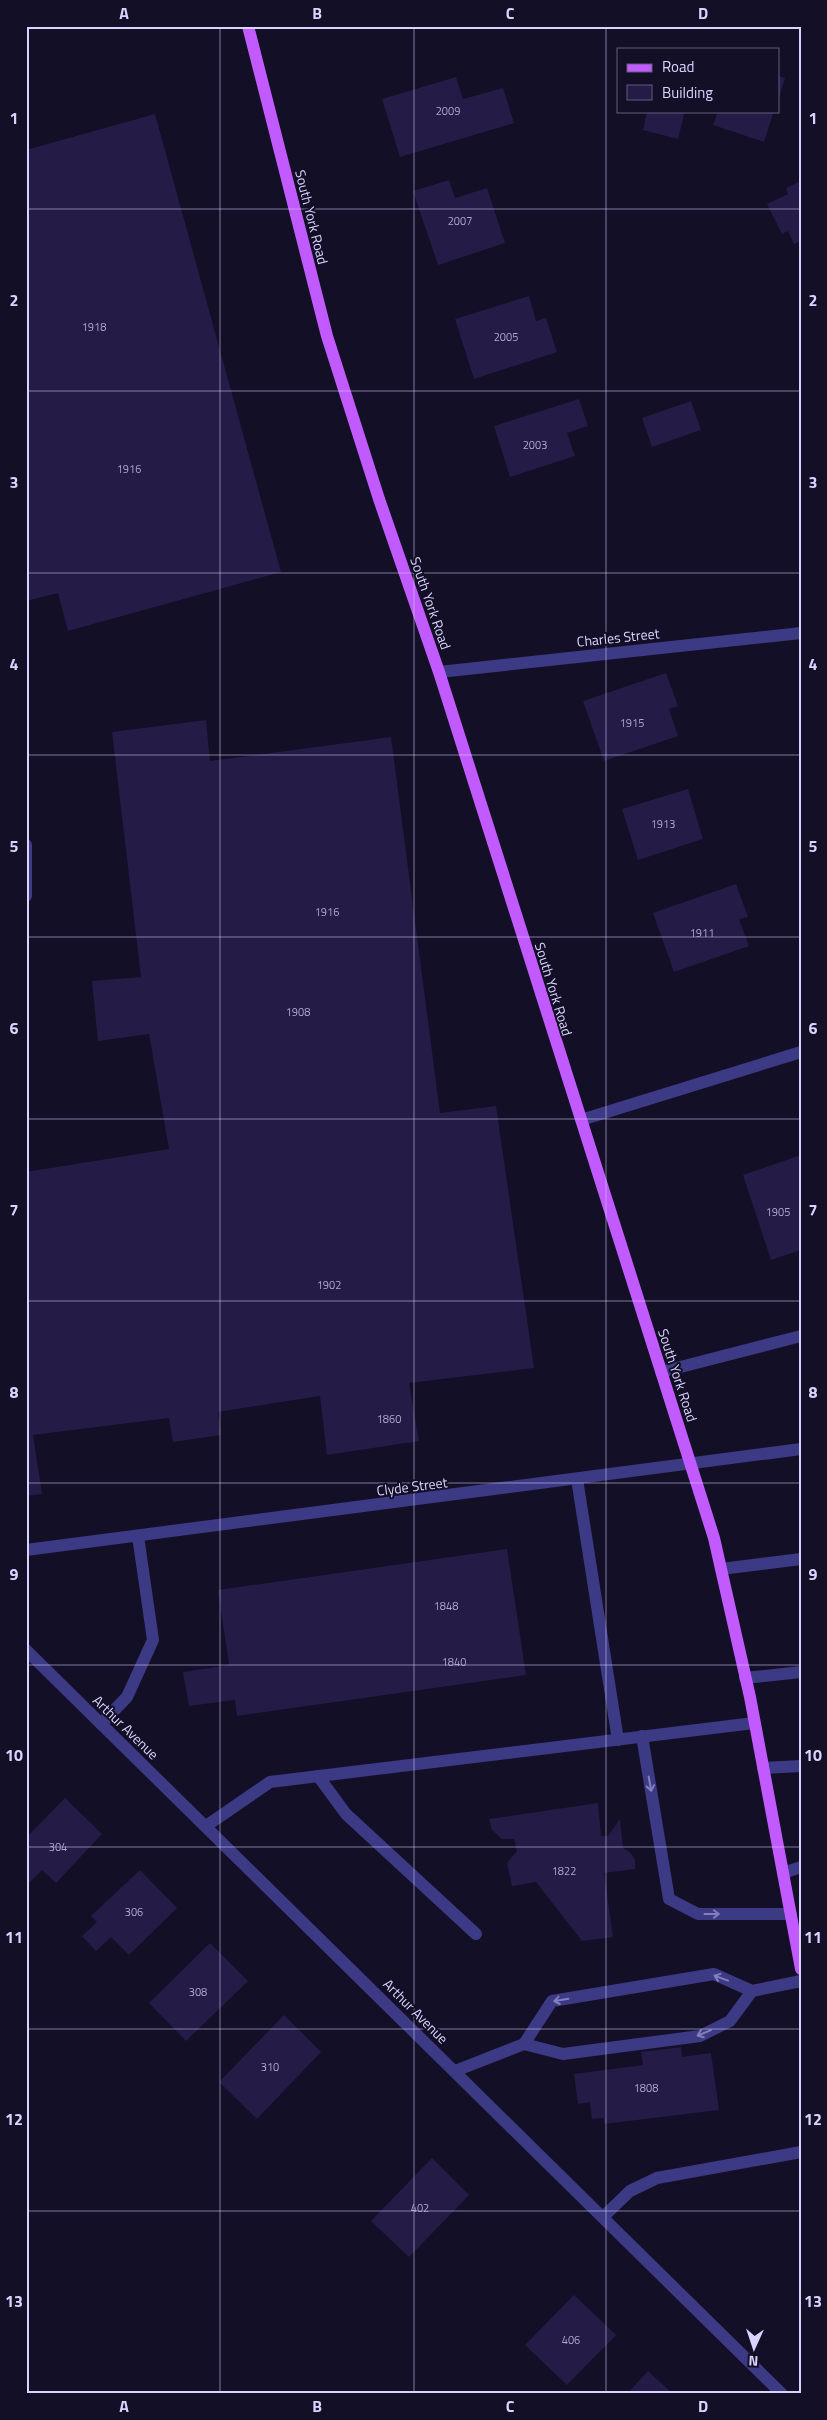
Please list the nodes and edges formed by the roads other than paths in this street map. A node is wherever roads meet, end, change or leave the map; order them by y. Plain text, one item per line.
1 (248, 26) edge
2 (801, 633) edge
3 (439, 672) junction
4 (26, 845) edge
5 (26, 896) edge
6 (801, 1052) edge
7 (581, 1120) junction
8 (801, 1336) edge
9 (661, 1372) junction
10 (801, 1449) edge
11 (691, 1465) junction
12 (577, 1480) junction
13 (138, 1536) junction
14 (26, 1550) edge
15 (801, 1559) edge
16 (721, 1569) junction
17 (26, 1650) edge
18 (801, 1672) edge
19 (745, 1678) junction
20 (754, 1723) junction
21 (101, 1724) junction
22 (642, 1736) junction
23 (618, 1740) junction
24 (801, 1766) edge
25 (763, 1768) junction
26 (318, 1776) junction
27 (206, 1826) junction
28 (801, 1867) edge
29 (783, 1873) junction
30 (791, 1914) junction
31 (476, 1934) dead end
32 (801, 1969) edge
33 (801, 1981) edge
34 (752, 1991) junction
35 (524, 2044) junction
36 (455, 2070) junction
37 (801, 2152) edge
38 (603, 2217) junction
39 (782, 2394) edge

1 - 3 main road, South York Road
2 - 3 street, Charles Street
3 - 7 main road, South York Road
4 - 5 street
6 - 7 street
7 - 9 main road, South York Road
8 - 9 street
9 - 11 main road, South York Road
10 - 11 street, Clyde Street
11 - 12 street, Clyde Street
11 - 16 main road, South York Road
12 - 13 street, Clyde Street
12 - 23 street
13 - 14 street, Clyde Street
13 - 21 street
15 - 16 street
16 - 19 main road, South York Road
17 - 21 street, Arthur Avenue
18 - 19 street
19 - 20 main road, South York Road
20 - 22 street
20 - 25 main road, South York Road
21 - 27 street, Arthur Avenue
22 - 23 street
22 -> 30 street
23 - 26 street
24 - 25 street
25 - 29 main road, South York Road
26 - 27 street
26 - 31 street
27 - 36 street, Arthur Avenue
28 - 29 street
29 - 30 main road, South York Road
30 - 32 main road, South York Road
33 - 34 street
34 -> 35 street
34 -> 35 street
35 - 36 street
36 - 38 street, Arthur Avenue
37 - 38 street
38 - 39 street, Arthur Avenue

